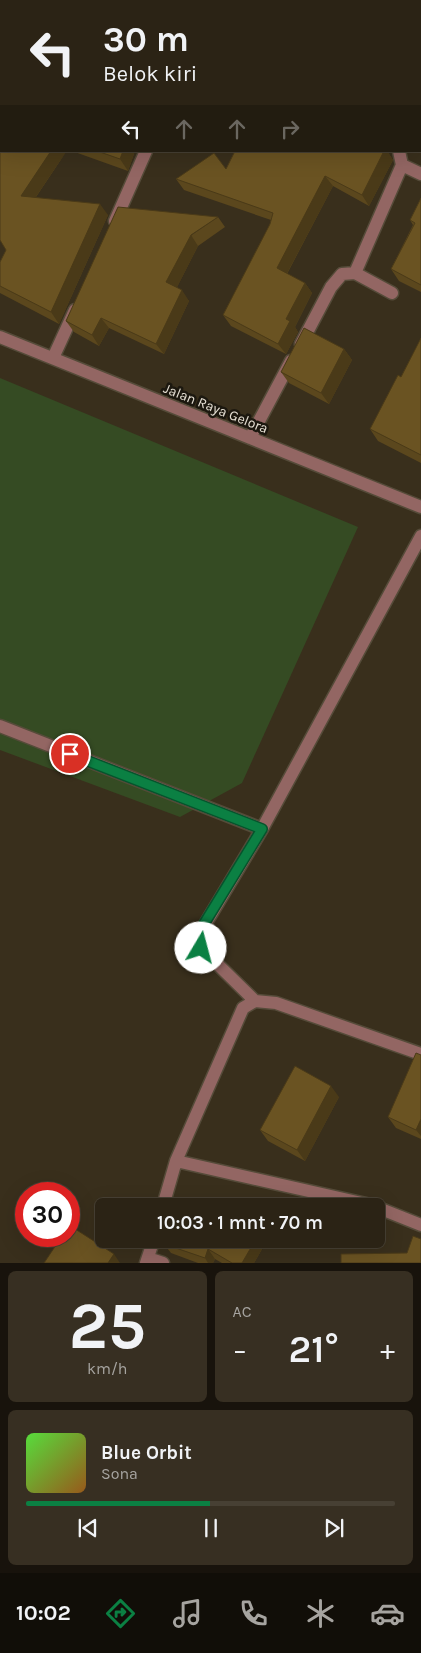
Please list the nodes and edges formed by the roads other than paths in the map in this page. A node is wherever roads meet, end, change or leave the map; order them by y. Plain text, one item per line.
1 (146, 152) edge
2 (399, 152) edge
3 (402, 165) junction
4 (421, 174) edge
5 (110, 232) edge
6 (355, 272) junction
7 (392, 293) dead end
8 (82, 295) edge
9 (0, 337) edge
10 (53, 358) junction
11 (250, 438) junction
12 (421, 507) edge
13 (421, 536) edge
14 (0, 726) edge
15 (262, 829) junction
16 (255, 1001) junction
17 (421, 1054) edge
18 (176, 1161) junction
19 (165, 1198) edge
20 (340, 1198) edge
21 (385, 1210) edge
22 (421, 1225) edge
23 (151, 1248) edge
24 (147, 1260) edge
25 (163, 1263) edge

1 - 5 street
2 - 3 street
3 - 4 street
3 - 6 street
6 - 7 street
6 - 11 street
8 - 10 street
9 - 10 street, Jalan Raya Gelora
10 - 11 street, Jalan Raya Gelora
11 - 12 street, Jalan Raya Gelora
13 - 15 street
14 - 15 street
15 - 16 street
16 - 17 street
16 - 18 street
18 - 19 street
18 - 20 street
21 - 22 street
23 - 24 street
24 - 25 street

